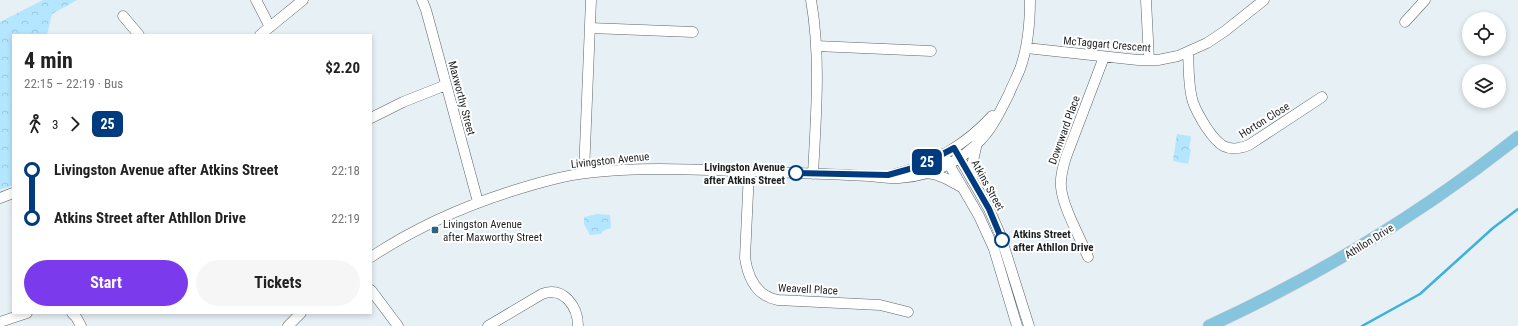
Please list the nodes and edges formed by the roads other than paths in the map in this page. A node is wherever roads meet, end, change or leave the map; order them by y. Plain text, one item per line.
1 (256, 0) edge
2 (303, 0) edge
3 (422, 0) edge
4 (591, 0) edge
5 (811, 0) edge
6 (1030, 0) edge
7 (1146, 0) edge
8 (1264, 0) edge
9 (1425, 0) edge
10 (123, 16) dead end
11 (1405, 22) dead end
12 (270, 27) junction
13 (590, 28) junction
14 (693, 32) dead end
15 (138, 34) edge
16 (261, 34) edge
17 (816, 46) junction
18 (1026, 48) junction
19 (931, 51) dead end
20 (1188, 52) junction
21 (1104, 57) junction
22 (1149, 60) junction
23 (446, 85) junction
24 (1322, 97) dead end
25 (1005, 101) junction
26 (372, 118) edge
27 (1518, 137) edge
28 (978, 144) junction
29 (954, 148) junction
30 (943, 154) junction
31 (959, 158) junction
32 (949, 164) junction
33 (749, 171) junction
34 (584, 173) junction
35 (928, 173) junction
36 (813, 174) junction
37 (869, 176) junction
38 (972, 180) junction
39 (964, 189) junction
40 (12, 193) edge
41 (0, 198) edge
42 (478, 202) junction
43 (372, 256) edge
44 (1088, 257) dead end
45 (372, 291) edge
46 (908, 312) dead end
47 (24, 314) edge
48 (73, 314) edge
49 (300, 314) edge
50 (0, 322) edge
51 (82, 326) edge
52 (288, 326) edge
53 (398, 326) edge
54 (488, 326) edge
55 (578, 326) edge
56 (1017, 326) edge
57 (1029, 326) edge
58 (1209, 326) edge

1 - 12 street
2 - 12 street
3 - 23 street, Maxworthy Street
4 - 13 street
5 - 17 street
6 - 18 street, Livingston Avenue
7 - 22 street
8 - 20 street, McTaggart Crescent
9 - 11 street
10 - 15 street
12 - 16 street
13 - 14 street
13 - 34 street
17 - 19 street
17 - 36 street
18 - 21 street, McTaggart Crescent
18 - 25 street, Livingston Avenue
20 - 22 street, McTaggart Crescent
20 - 24 street, Horton Close
21 - 22 street, McTaggart Crescent
21 - 44 street, Downward Place
23 - 26 street
23 - 42 street, Maxworthy Street
25 - 28 street, Livingston Avenue
25 - 29 street, Livingston Avenue
27 - 58 main road, Athllon Drive
28 - 31 street, Livingston Avenue
28 - 38 street
29 - 30 street, Livingston Avenue
29 - 31 street, Atkins Street
30 - 32 street, Atkins Street
30 - 37 street, Livingston Avenue
31 - 32 street, Livingston Avenue
31 - 38 street, Atkins Street
32 - 35 street, Livingston Avenue
32 - 39 street, Atkins Street
33 - 34 street, Livingston Avenue
33 - 36 street, Livingston Avenue
33 - 46 street, Weavell Place
34 - 42 street, Livingston Avenue
35 - 37 street, Livingston Avenue
35 - 39 street
36 - 37 street, Livingston Avenue
38 - 57 street, Atkins Street
39 - 56 street, Atkins Street
40 - 41 street
42 - 43 street, Livingston Avenue
45 - 53 street
47 - 50 street
48 - 51 street
49 - 52 street
54 - 55 street

